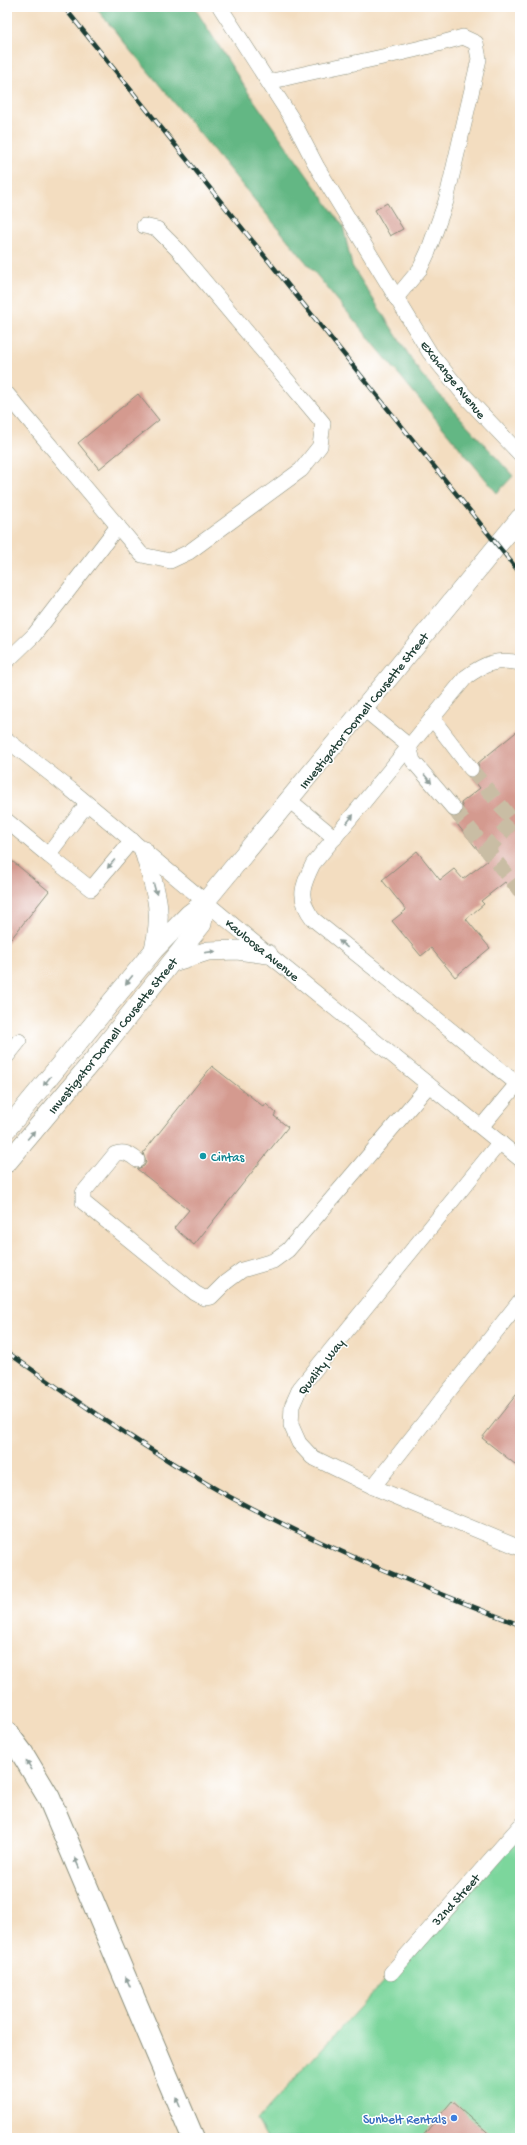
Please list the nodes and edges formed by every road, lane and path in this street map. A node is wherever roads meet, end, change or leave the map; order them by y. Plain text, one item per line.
1 (220, 7) edge
2 (269, 82) junction
3 (144, 226) dead end
4 (396, 298) junction
5 (7, 394) edge
6 (520, 454) edge
7 (520, 518) edge
8 (118, 526) junction
9 (7, 661) edge
10 (520, 662) edge
11 (364, 708) junction
12 (432, 718) junction
13 (7, 740) edge
14 (409, 746) junction
15 (471, 769) tunnel mouth
16 (289, 800) junction
17 (87, 804) junction
18 (454, 809) tunnel mouth
19 (7, 821) edge
20 (334, 838) junction
21 (138, 846) junction
22 (48, 855) junction
23 (206, 902) junction
24 (154, 950) junction
25 (268, 954) junction
26 (173, 962) junction
27 (19, 1041) dead end
28 (7, 1056) edge
29 (429, 1085) junction
30 (519, 1085) edge
31 (481, 1127) junction
32 (7, 1129) edge
33 (500, 1142) junction
34 (520, 1158) edge
35 (137, 1160) dead end
36 (7, 1163) edge
37 (520, 1301) edge
38 (373, 1487) junction
39 (520, 1548) edge
40 (7, 1733) edge
41 (520, 1826) edge
42 (391, 1973) dead end
43 (193, 2138) edge

1 - 2 street, Exchange Avenue
2 - 4 street, Exchange Avenue
2 - 4 street
3 - 8 street
4 - 6 street, Exchange Avenue
5 - 8 street
7 - 11 main road, Investigator Dornell Cousette Street
8 - 9 street
10 - 12 street
11 - 14 street
11 - 16 main road, Investigator Dornell Cousette Street
12 - 14 street
12 - 15 street
13 - 17 street, Kauloosa Avenue
14 -> 18 street
20 -> 14 street
16 - 20 street
16 - 23 main road, Investigator Dornell Cousette Street
17 - 21 street, Kauloosa Avenue
17 - 22 street
19 - 22 street
30 -> 20 street
21 -> 22 street
21 - 23 street, Kauloosa Avenue
21 -> 24 main road
23 - 24 main road, Investigator Dornell Cousette Street
23 - 25 street, Kauloosa Avenue
23 - 26 main road, Investigator Dornell Cousette Street
24 -> 32 main road, Investigator Dornell Cousette Street
26 -> 25 main road
25 - 29 street, Kauloosa Avenue
36 -> 26 main road, Investigator Dornell Cousette Street
27 - 28 street
29 - 31 street, Kauloosa Avenue
29 - 35 street
30 - 31 street
31 - 33 street, Kauloosa Avenue
33 - 34 street, Kauloosa Avenue
33 - 38 street, Quality Way
37 - 38 street
38 - 39 street, Quality Way
43 -> 40 highway
41 - 42 street, 32nd Street

